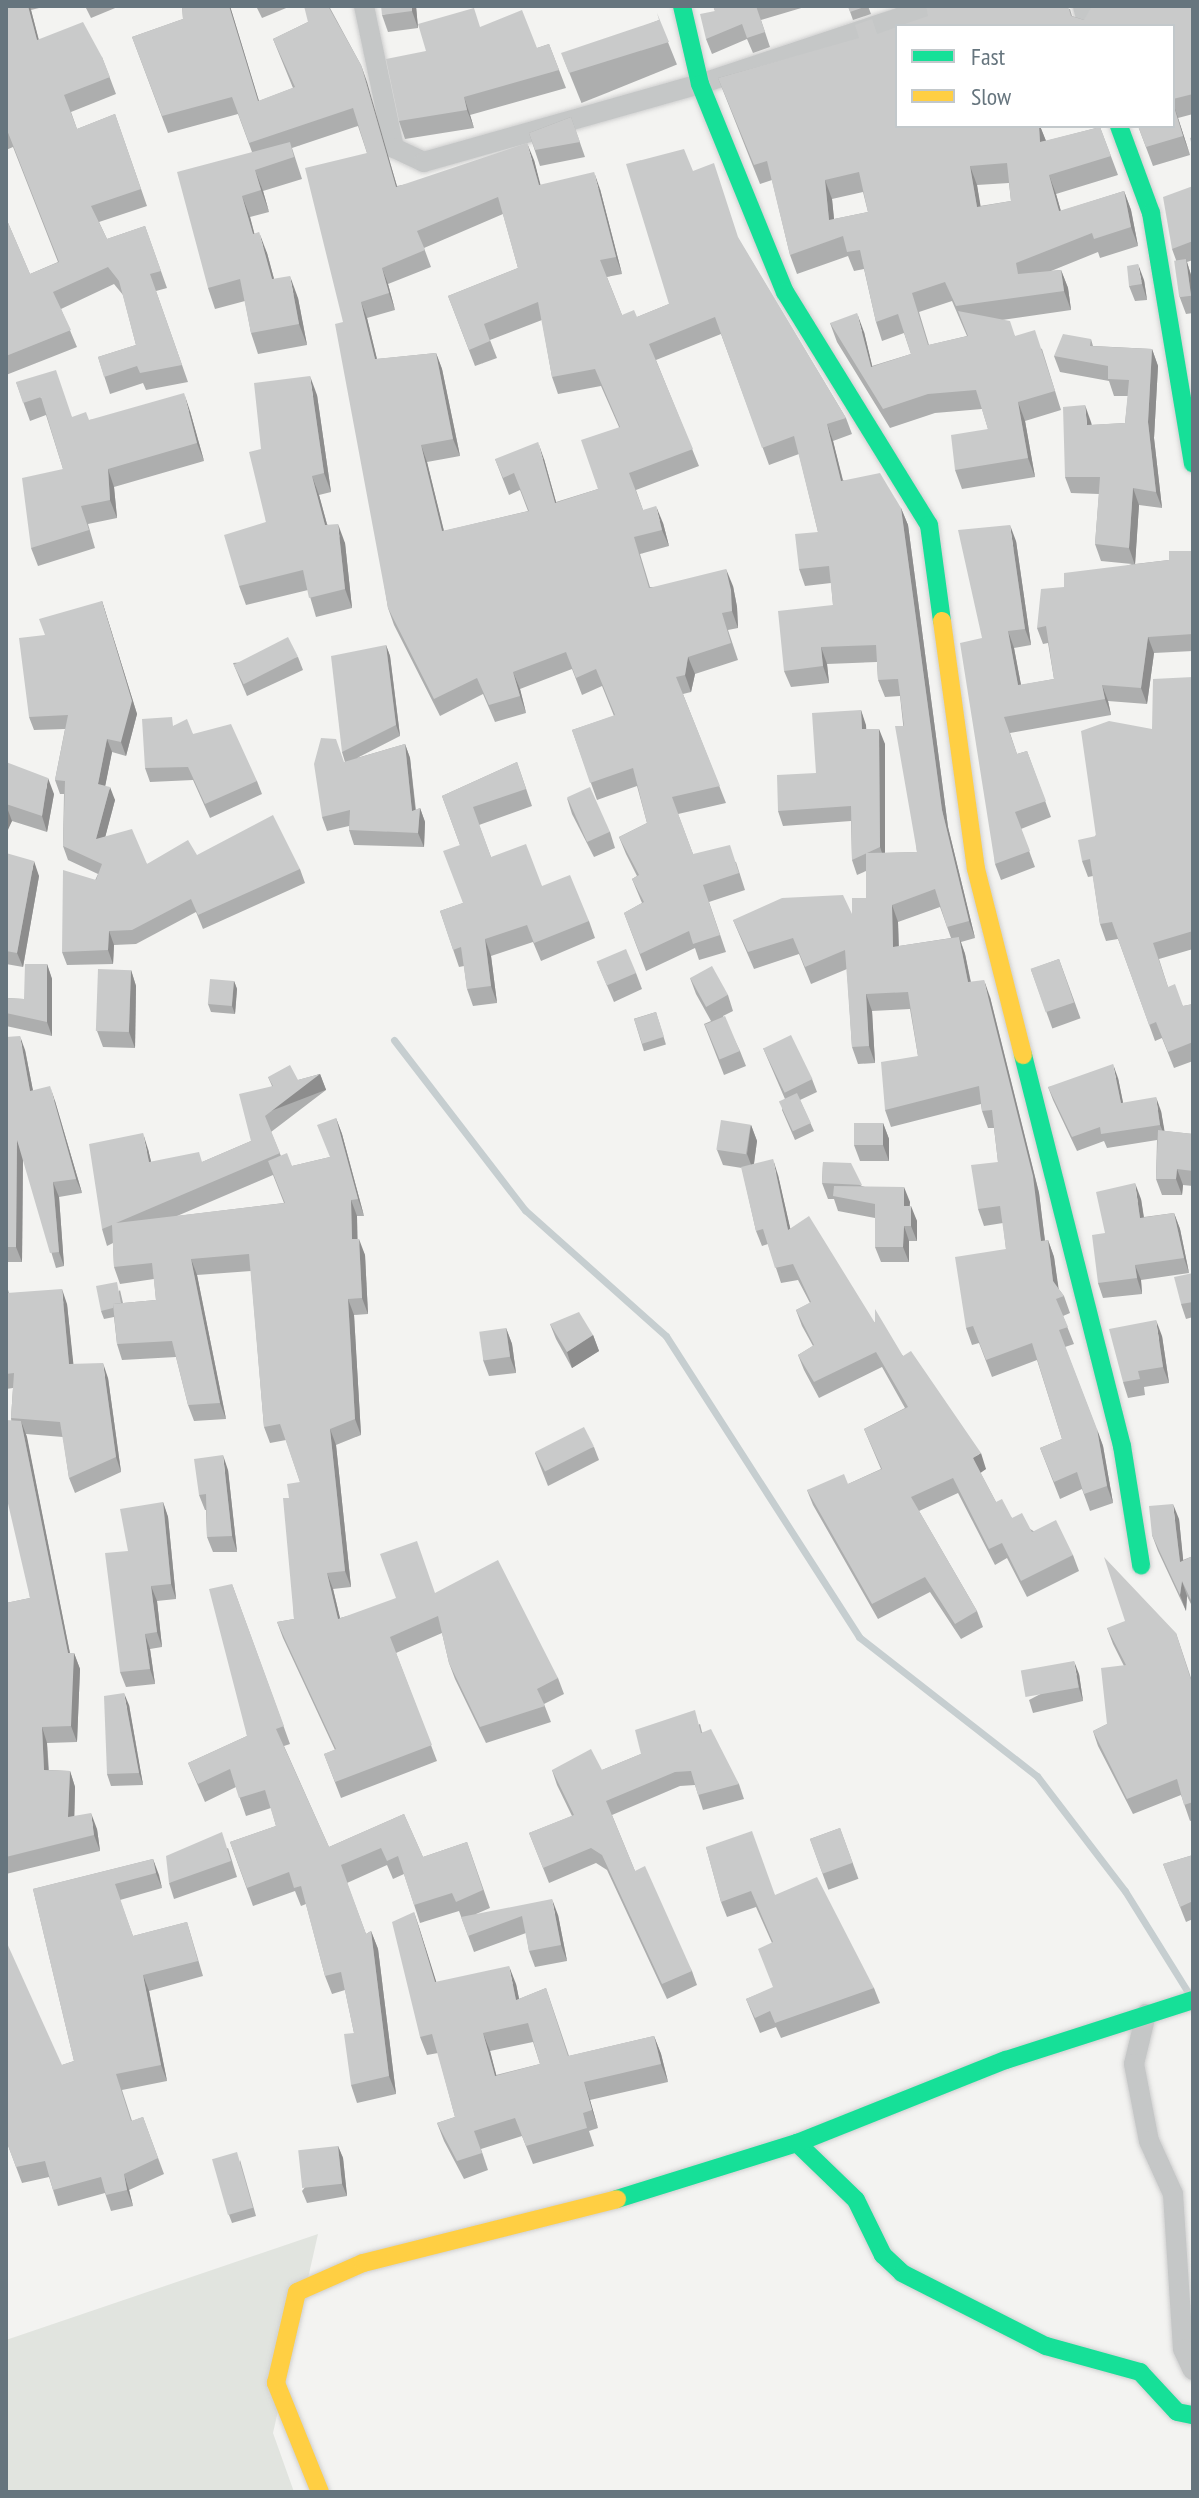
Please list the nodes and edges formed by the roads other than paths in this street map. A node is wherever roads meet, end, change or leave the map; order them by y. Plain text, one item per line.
1 (364, 6) edge
2 (682, 6) edge
3 (935, 6) edge
4 (700, 84) junction
5 (1120, 128) edge
6 (1193, 463) edge
7 (1141, 1565) dead end
8 (1193, 2000) edge
9 (1146, 2014) junction
10 (797, 2143) junction
11 (1193, 2370) edge
12 (1193, 2415) edge
13 (320, 2492) edge

1 - 4 street
2 - 4 street
3 - 4 street
4 - 7 street
5 - 6 street
8 - 9 street
9 - 10 street
9 - 11 street
10 - 12 street
10 - 13 street

